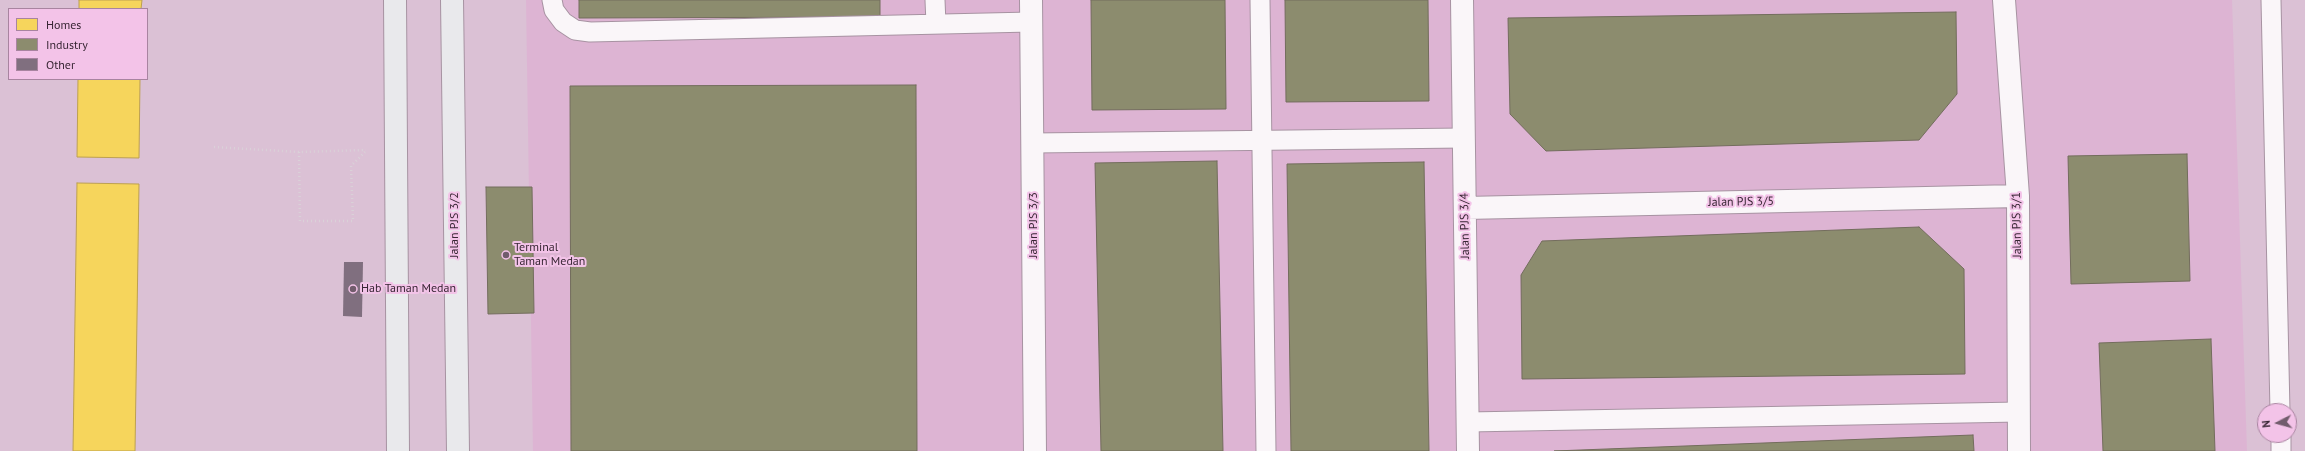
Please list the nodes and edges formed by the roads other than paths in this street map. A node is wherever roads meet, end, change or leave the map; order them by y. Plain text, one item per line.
1 (394, 0) edge
2 (452, 0) edge
3 (552, 0) edge
4 (935, 0) edge
5 (1031, 0) edge
6 (1260, 0) edge
7 (1462, 0) edge
8 (2004, 0) edge
9 (2271, 0) edge
10 (1031, 22) junction
11 (936, 24) junction
12 (1464, 138) junction
13 (1262, 140) junction
14 (1033, 143) junction
15 (2018, 196) junction
16 (1465, 208) junction
17 (2280, 403) edge
18 (2019, 412) junction
19 (1468, 422) junction
20 (398, 451) edge
21 (458, 451) edge
22 (1035, 451) edge
23 (1266, 451) edge
24 (1468, 451) edge
25 (2019, 451) edge

1 - 20 main road
2 - 21 main road, Jalan PJS 3/2
3 - 11 lane
4 - 11 lane
5 - 10 street, Jalan PJS 3/3
6 - 13 lane
7 - 12 street, Jalan PJS 3/4
8 - 15 street, Jalan PJS 3/1
9 - 17 lane
10 - 11 lane
10 - 14 street, Jalan PJS 3/3
12 - 13 lane
12 - 16 street, Jalan PJS 3/4
13 - 14 lane
13 - 23 lane
14 - 22 street, Jalan PJS 3/3
15 - 16 street, Jalan PJS 3/5
15 - 18 street, Jalan PJS 3/1
16 - 19 street, Jalan PJS 3/4
18 - 19 lane
18 - 25 street, Jalan PJS 3/1
19 - 24 street, Jalan PJS 3/4

